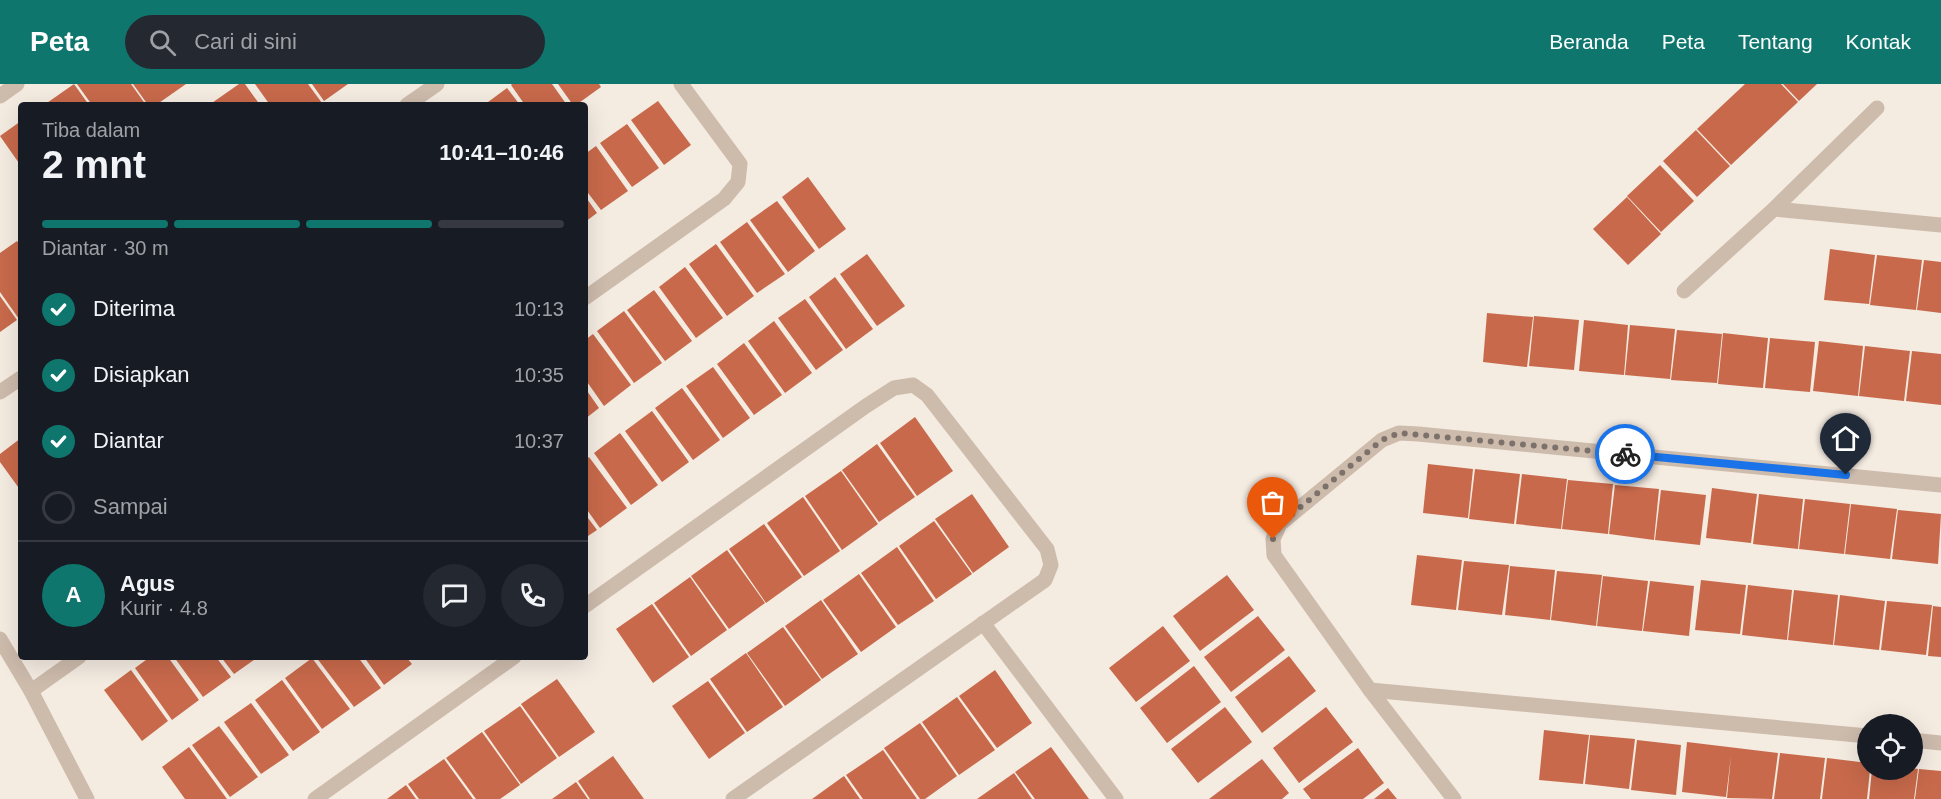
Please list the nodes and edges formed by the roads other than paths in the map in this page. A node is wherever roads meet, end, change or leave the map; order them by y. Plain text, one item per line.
1 (17, 84) edge
2 (437, 84) edge
3 (681, 84) edge
4 (0, 96) edge
5 (411, 102) edge
6 (1877, 108) dead end
7 (1774, 208) junction
8 (1941, 225) edge
9 (1684, 291) dead end
10 (588, 296) edge
11 (18, 380) edge
12 (0, 392) edge
13 (1941, 484) edge
14 (588, 604) edge
15 (982, 623) junction
16 (0, 639) edge
17 (75, 660) edge
18 (510, 660) edge
19 (1370, 690) junction
20 (31, 691) junction
21 (1857, 735) edge
22 (1923, 741) edge
23 (1941, 743) edge
24 (87, 799) edge
25 (315, 799) edge
26 (733, 799) edge
27 (1116, 799) edge
28 (1454, 799) edge

1 - 4 street
2 - 5 street
3 - 10 street
6 - 7 street
7 - 8 street
7 - 9 street
11 - 12 street
13 - 19 street
14 - 15 street
15 - 26 street
15 - 27 street
16 - 20 street
17 - 20 street
18 - 25 street
19 - 21 street
19 - 28 street
20 - 24 street
22 - 23 street

